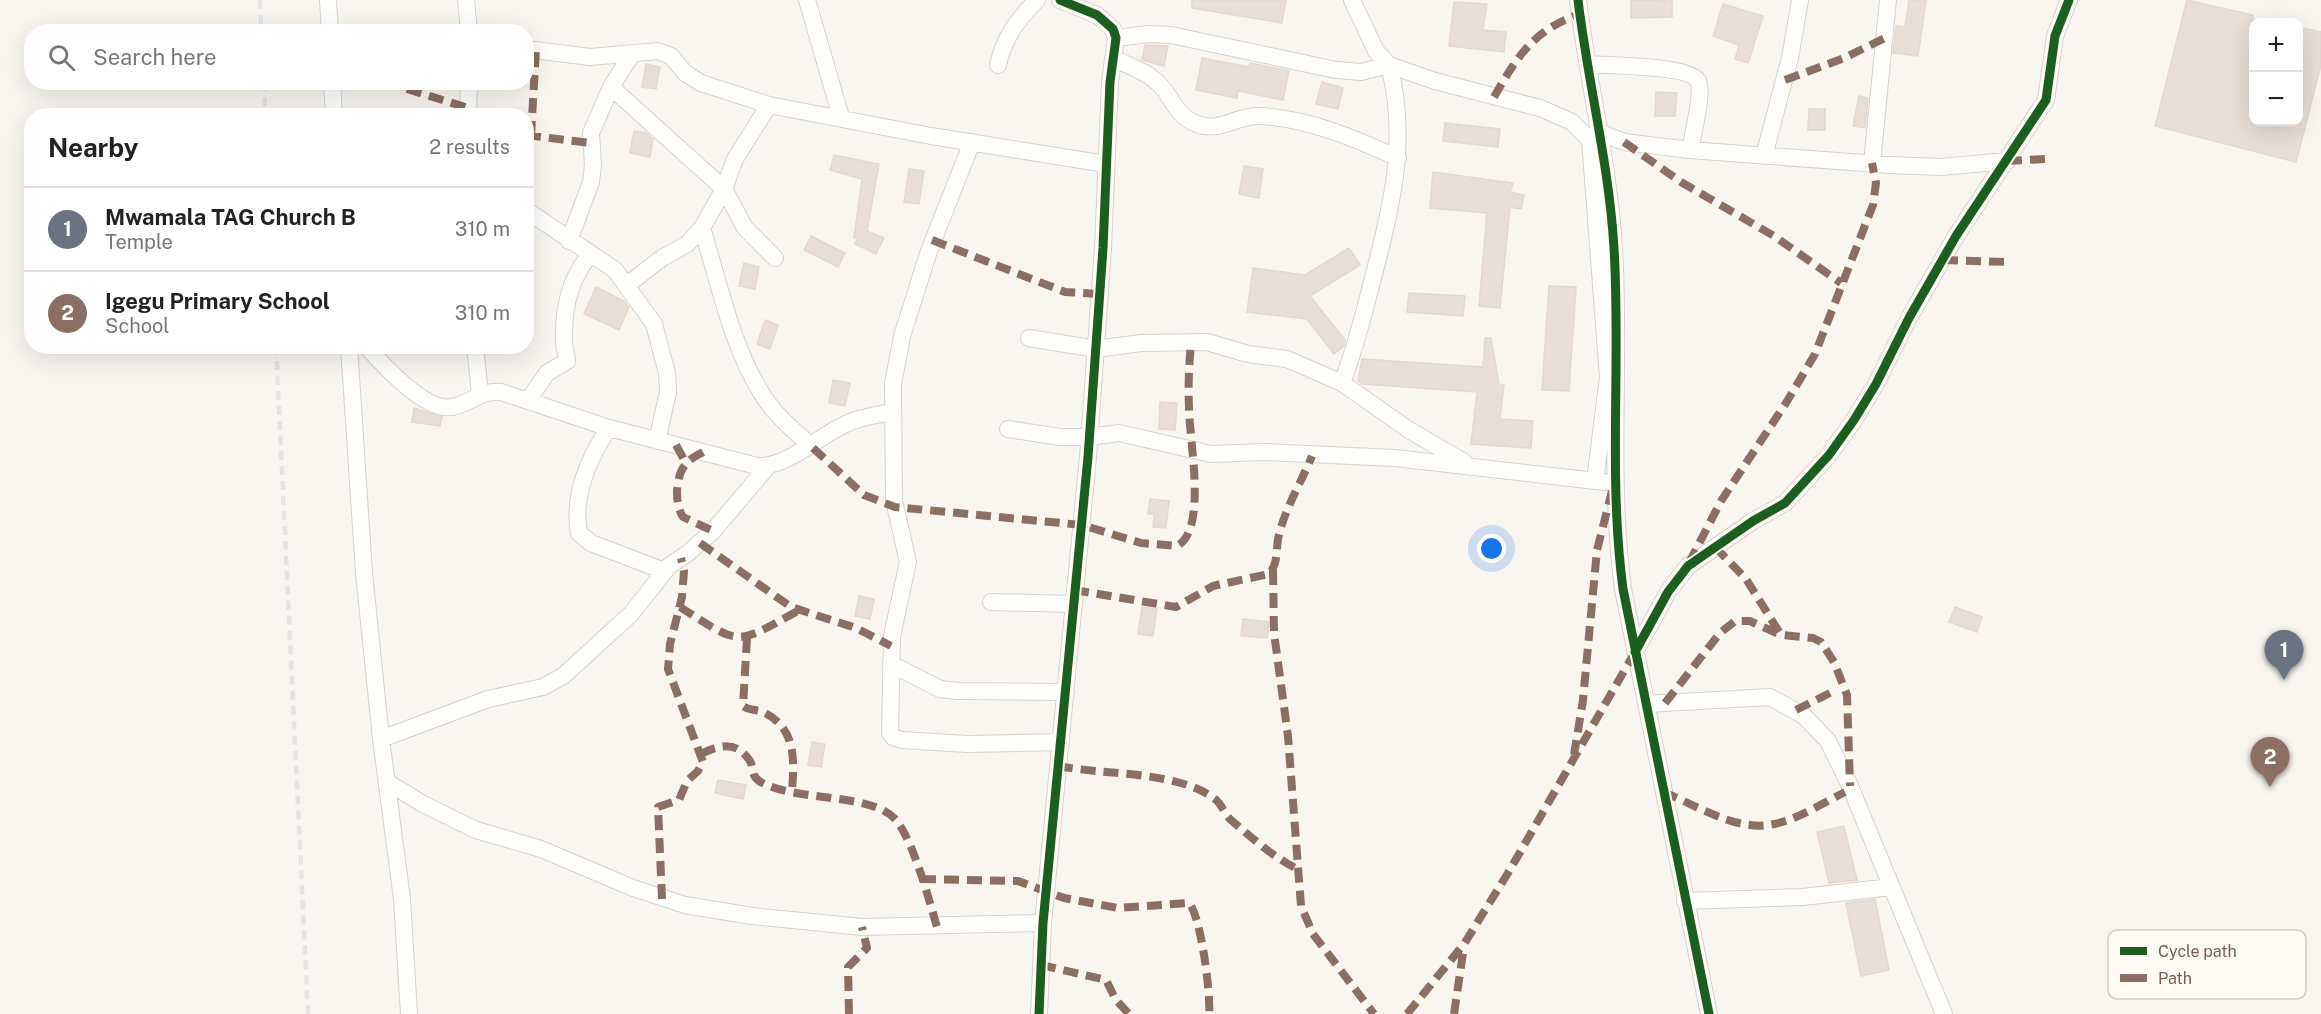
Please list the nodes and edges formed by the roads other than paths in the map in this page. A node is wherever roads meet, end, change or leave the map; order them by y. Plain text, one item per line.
1 (328, 0) edge
2 (466, 0) edge
3 (807, 0) edge
4 (1037, 0) edge
5 (1060, 0) edge
6 (1352, 0) edge
7 (1578, 0) edge
8 (1800, 0) edge
9 (1888, 0) edge
10 (2069, 0) edge
11 (330, 24) edge
12 (468, 24) edge
13 (1116, 38) junction
14 (534, 50) edge
15 (632, 54) junction
16 (1113, 58) junction
17 (1389, 64) junction
18 (1588, 64) junction
19 (998, 65) dead end
20 (611, 87) junction
21 (332, 90) edge
22 (469, 90) edge
23 (769, 105) junction
24 (334, 108) edge
25 (468, 108) edge
26 (841, 117) junction
27 (1601, 133) junction
28 (972, 142) junction
29 (1690, 150) junction
30 (1764, 156) junction
31 (1398, 158) junction
32 (2007, 161) junction
33 (1872, 163) junction
34 (1106, 164) junction
35 (724, 189) junction
36 (534, 216) edge
37 (702, 228) junction
38 (569, 240) junction
39 (591, 254) junction
40 (775, 258) dead end
41 (627, 285) junction
42 (1029, 338) dead end
43 (1096, 349) junction
44 (349, 354) edge
45 (375, 354) edge
46 (476, 354) edge
47 (1342, 383) junction
48 (487, 393) junction
49 (529, 399) junction
50 (892, 412) junction
51 (609, 428) junction
52 (1008, 429) dead end
53 (1089, 437) junction
54 (657, 441) junction
55 (810, 444) junction
56 (770, 465) junction
57 (1470, 465) junction
58 (1595, 481) junction
59 (1614, 484) junction
60 (664, 571) junction
61 (991, 602) dead end
62 (1073, 604) junction
63 (1635, 652) junction
64 (891, 664) junction
65 (1065, 692) junction
66 (1646, 704) junction
67 (381, 739) junction
68 (1061, 742) junction
69 (387, 782) junction
70 (1891, 887) junction
71 (1685, 901) junction
72 (1043, 923) junction
73 (409, 1014) edge
74 (1039, 1014) edge
75 (1709, 1014) edge
76 (1944, 1014) edge

1 - 11 street
2 - 12 street
3 - 26 street
4 - 19 street
5 - 13 street
6 - 17 street
7 - 18 street
8 - 30 street
9 - 33 street
10 - 32 street
13 - 16 street
13 - 17 street
14 - 15 street
15 - 20 street
15 - 23 street
16 - 31 street
16 - 34 street
17 - 31 street
17 - 58 street
18 - 27 street
18 - 29 street
20 - 35 street
20 - 38 street
21 - 24 street
22 - 25 street
23 - 26 street
23 - 35 street
26 - 28 street
27 - 29 street
27 - 59 street
28 - 34 street
28 - 50 street
29 - 30 street
30 - 33 street
31 - 47 street
32 - 33 street
32 - 63 street
34 - 43 street
35 - 37 street
35 - 40 street
36 - 38 street
37 - 41 street
37 - 55 street
38 - 39 street
39 - 41 street
39 - 49 street
41 - 54 street
42 - 43 street
43 - 47 street
43 - 53 street
44 - 67 street
45 - 48 street
46 - 48 street
47 - 57 street
48 - 49 street
49 - 51 street
50 - 55 street
50 - 64 street
51 - 54 street
51 - 60 street
52 - 53 street
53 - 57 street
53 - 62 street
54 - 56 street
55 - 56 street
56 - 60 street
57 - 58 street
58 - 59 street
59 - 63 street
60 - 67 street
61 - 62 street
62 - 65 street
63 - 66 street
64 - 65 street
64 - 68 street
65 - 68 street
66 - 70 street
66 - 71 street
67 - 69 street
68 - 72 street
69 - 72 street
69 - 73 street
70 - 71 street
70 - 76 street
71 - 75 street
72 - 74 street

